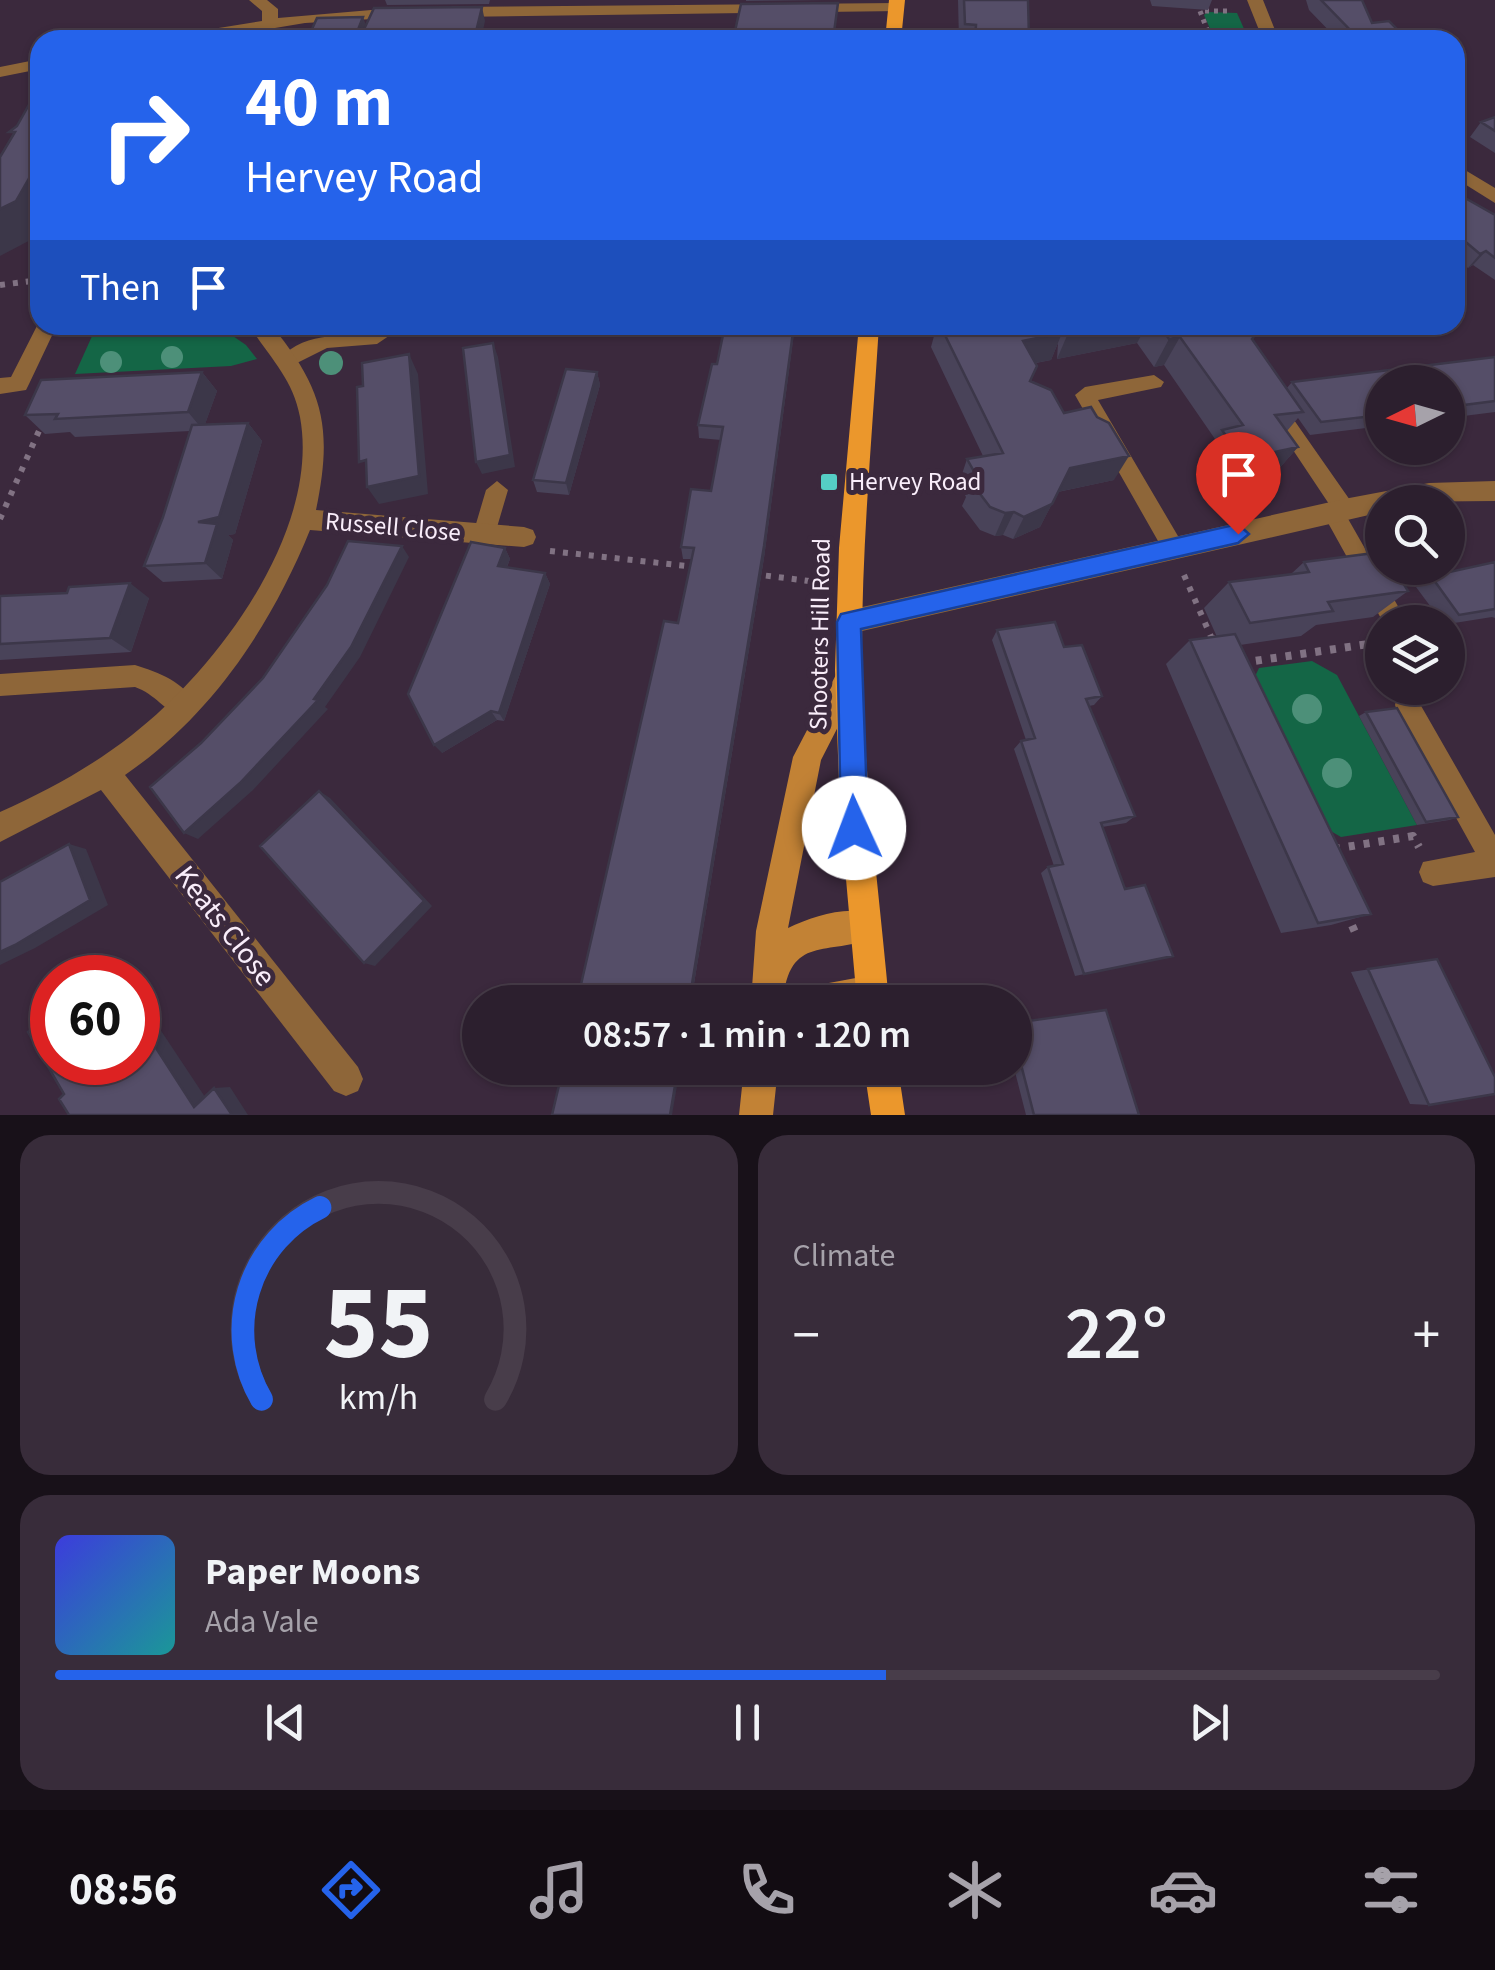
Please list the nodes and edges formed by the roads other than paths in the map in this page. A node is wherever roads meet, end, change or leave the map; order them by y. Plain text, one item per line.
1 (257, 0) edge
2 (1255, 0) edge
3 (896, 4) edge
4 (347, 7) edge
5 (416, 12) edge
6 (434, 12) edge
7 (270, 23) junction
8 (231, 30) edge
9 (894, 30) edge
10 (1267, 30) edge
11 (30, 66) edge
12 (0, 72) edge
13 (1465, 176) edge
14 (1495, 196) edge
15 (42, 335) edge
16 (268, 335) edge
17 (379, 335) edge
18 (868, 335) edge
19 (289, 360) junction
20 (1154, 382) dead end
21 (0, 386) edge
22 (1266, 394) edge
23 (497, 490) dead end
24 (1495, 492) edge
25 (1338, 511) junction
26 (302, 519) junction
27 (484, 534) junction
28 (531, 543) road end
29 (1174, 548) junction
30 (1386, 605) edge
31 (849, 622) junction
32 (849, 678) junction
33 (0, 686) edge
34 (1407, 705) edge
35 (184, 707) junction
36 (105, 772) junction
37 (0, 827) edge
38 (1495, 862) edge
39 (1432, 872) road end
40 (864, 926) junction
41 (768, 985) edge
42 (768, 985) edge
43 (871, 985) edge
44 (346, 1079) dead end
45 (759, 1085) edge
46 (884, 1085) edge
47 (756, 1115) edge
48 (888, 1115) edge

1 - 7 street
2 - 10 street
3 - 6 street
3 - 9 main road
4 - 5 street
4 - 7 street
7 - 8 street
11 - 12 street
13 - 14 street
15 - 21 street
16 - 19 street
17 - 19 lane
18 - 31 main road, Shooters Hill Road
19 - 26 street
20 - 29 lane
22 - 25 lane
23 - 27 lane, Russell Close
24 - 25 street
25 - 29 street
25 - 30 lane
26 - 27 street, Russell Close
26 - 35 street
27 - 28 street, Russell Close
29 - 31 street
31 - 32 main road, Shooters Hill Road
32 - 40 main road, Shooters Hill Road
32 - 41 main road
33 - 35 lane
34 - 38 lane
35 - 36 street
36 - 37 street
36 - 44 street, Keats Close
38 - 39 lane
40 - 42 main road
40 - 43 main road, Shooters Hill Road
45 - 47 main road
46 - 48 main road

